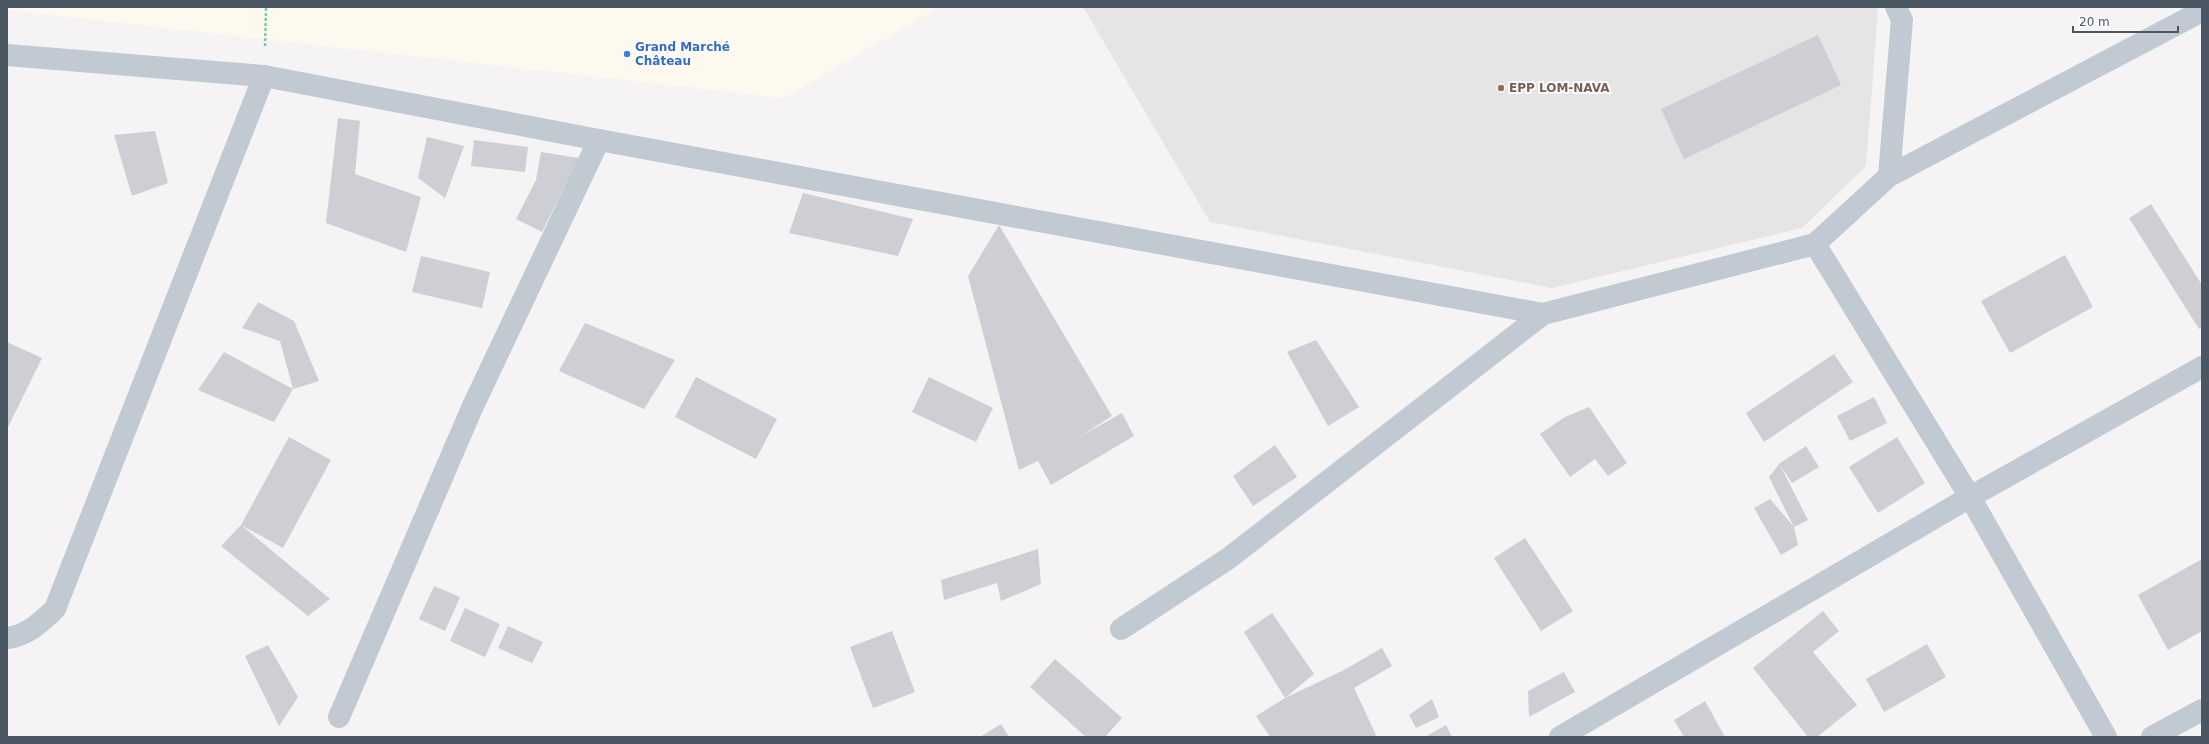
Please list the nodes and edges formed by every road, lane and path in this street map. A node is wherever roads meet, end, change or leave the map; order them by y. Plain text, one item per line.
1 (266, 7) edge
2 (1896, 7) edge
3 (2202, 11) edge
4 (7, 55) edge
5 (264, 76) junction
6 (599, 140) junction
7 (1889, 176) junction
8 (1815, 244) junction
9 (1544, 314) junction
10 (2202, 366) edge
11 (1970, 497) junction
12 (1121, 629) dead end
13 (7, 638) edge
14 (2202, 710) edge
15 (339, 717) dead end
16 (1560, 737) edge
17 (2106, 737) edge
18 (2152, 737) edge

1 - 5 path
2 - 7 street
3 - 7 street
4 - 5 street
5 - 6 street
5 - 13 street
6 - 9 street
6 - 15 street
7 - 8 street
8 - 9 street
8 - 11 street
9 - 12 street
10 - 11 street
11 - 16 street
11 - 17 street
14 - 18 street

